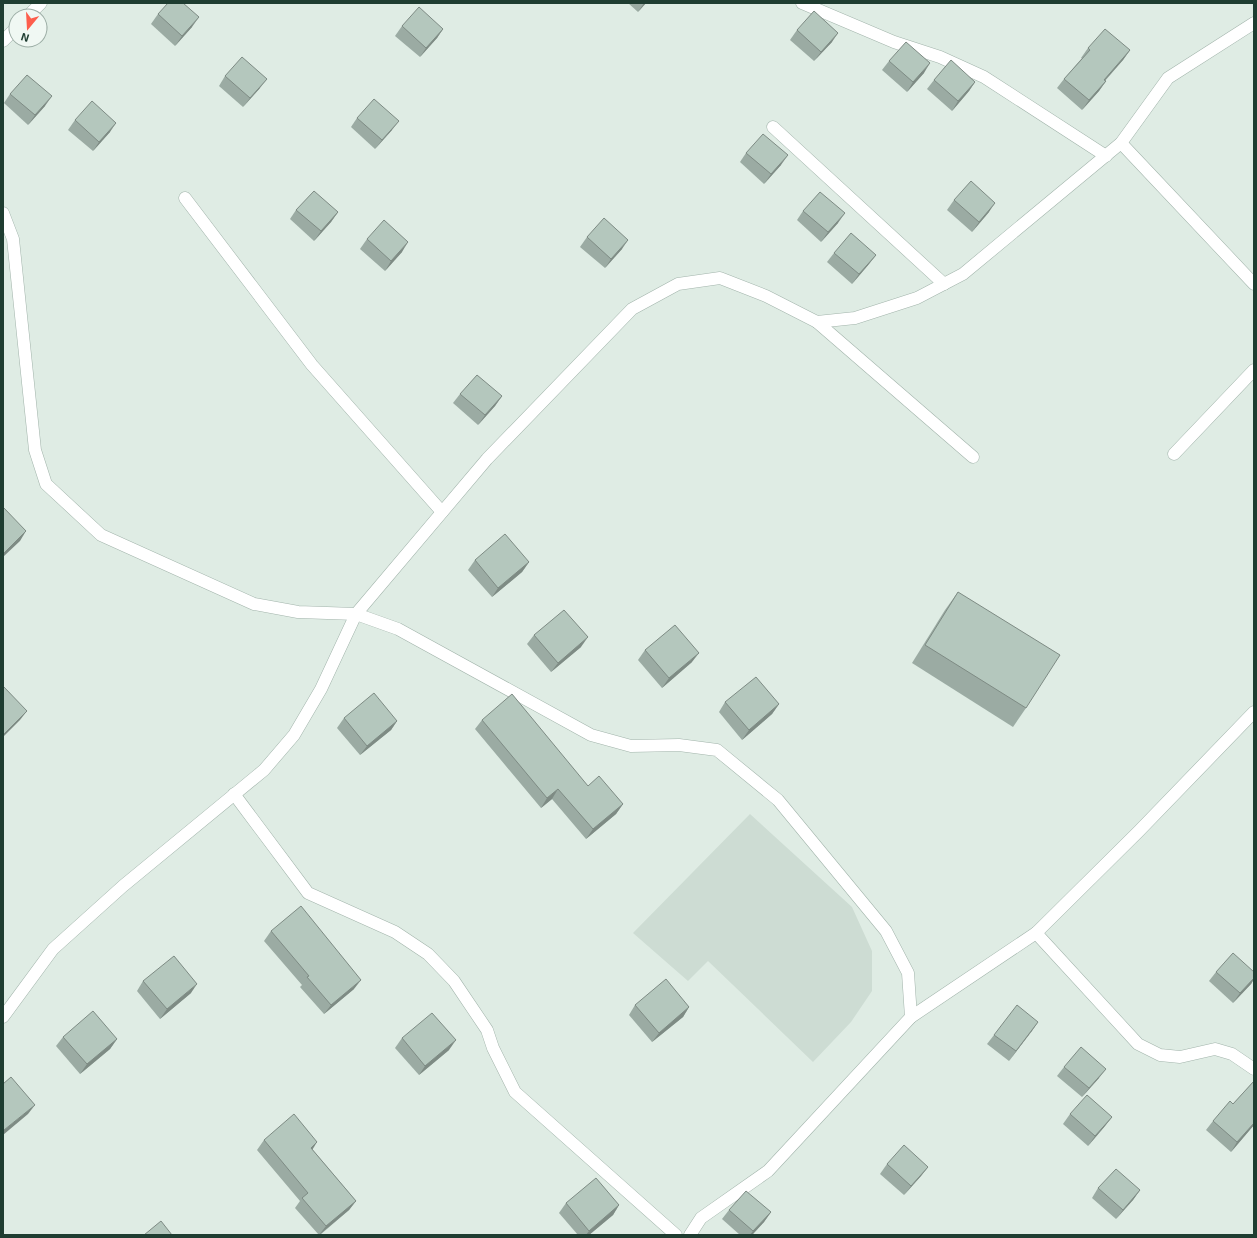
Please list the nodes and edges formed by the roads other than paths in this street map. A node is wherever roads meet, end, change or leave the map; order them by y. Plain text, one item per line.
1 (802, 3) edge
2 (1254, 23) edge
3 (773, 127) dead end
4 (1121, 144) junction
5 (1106, 156) junction
6 (184, 198) dead end
7 (3, 213) edge
8 (944, 284) junction
9 (1254, 284) edge
10 (817, 322) junction
11 (1254, 370) edge
12 (1174, 454) dead end
13 (973, 456) dead end
14 (442, 512) junction
15 (356, 614) junction
16 (1254, 712) edge
17 (234, 794) junction
18 (1036, 933) junction
19 (3, 1017) edge
20 (911, 1017) junction
21 (1254, 1069) edge
22 (676, 1235) edge
23 (690, 1235) edge

1 - 5 street
2 - 4 street
3 - 8 street
4 - 5 street
4 - 9 street
5 - 8 street
6 - 14 street
7 - 15 street
8 - 10 street
10 - 13 street
10 - 14 street
11 - 12 street
14 - 15 street
15 - 17 street
15 - 20 street
16 - 18 street
17 - 19 street
17 - 22 street
18 - 20 street
18 - 21 street
20 - 23 street

